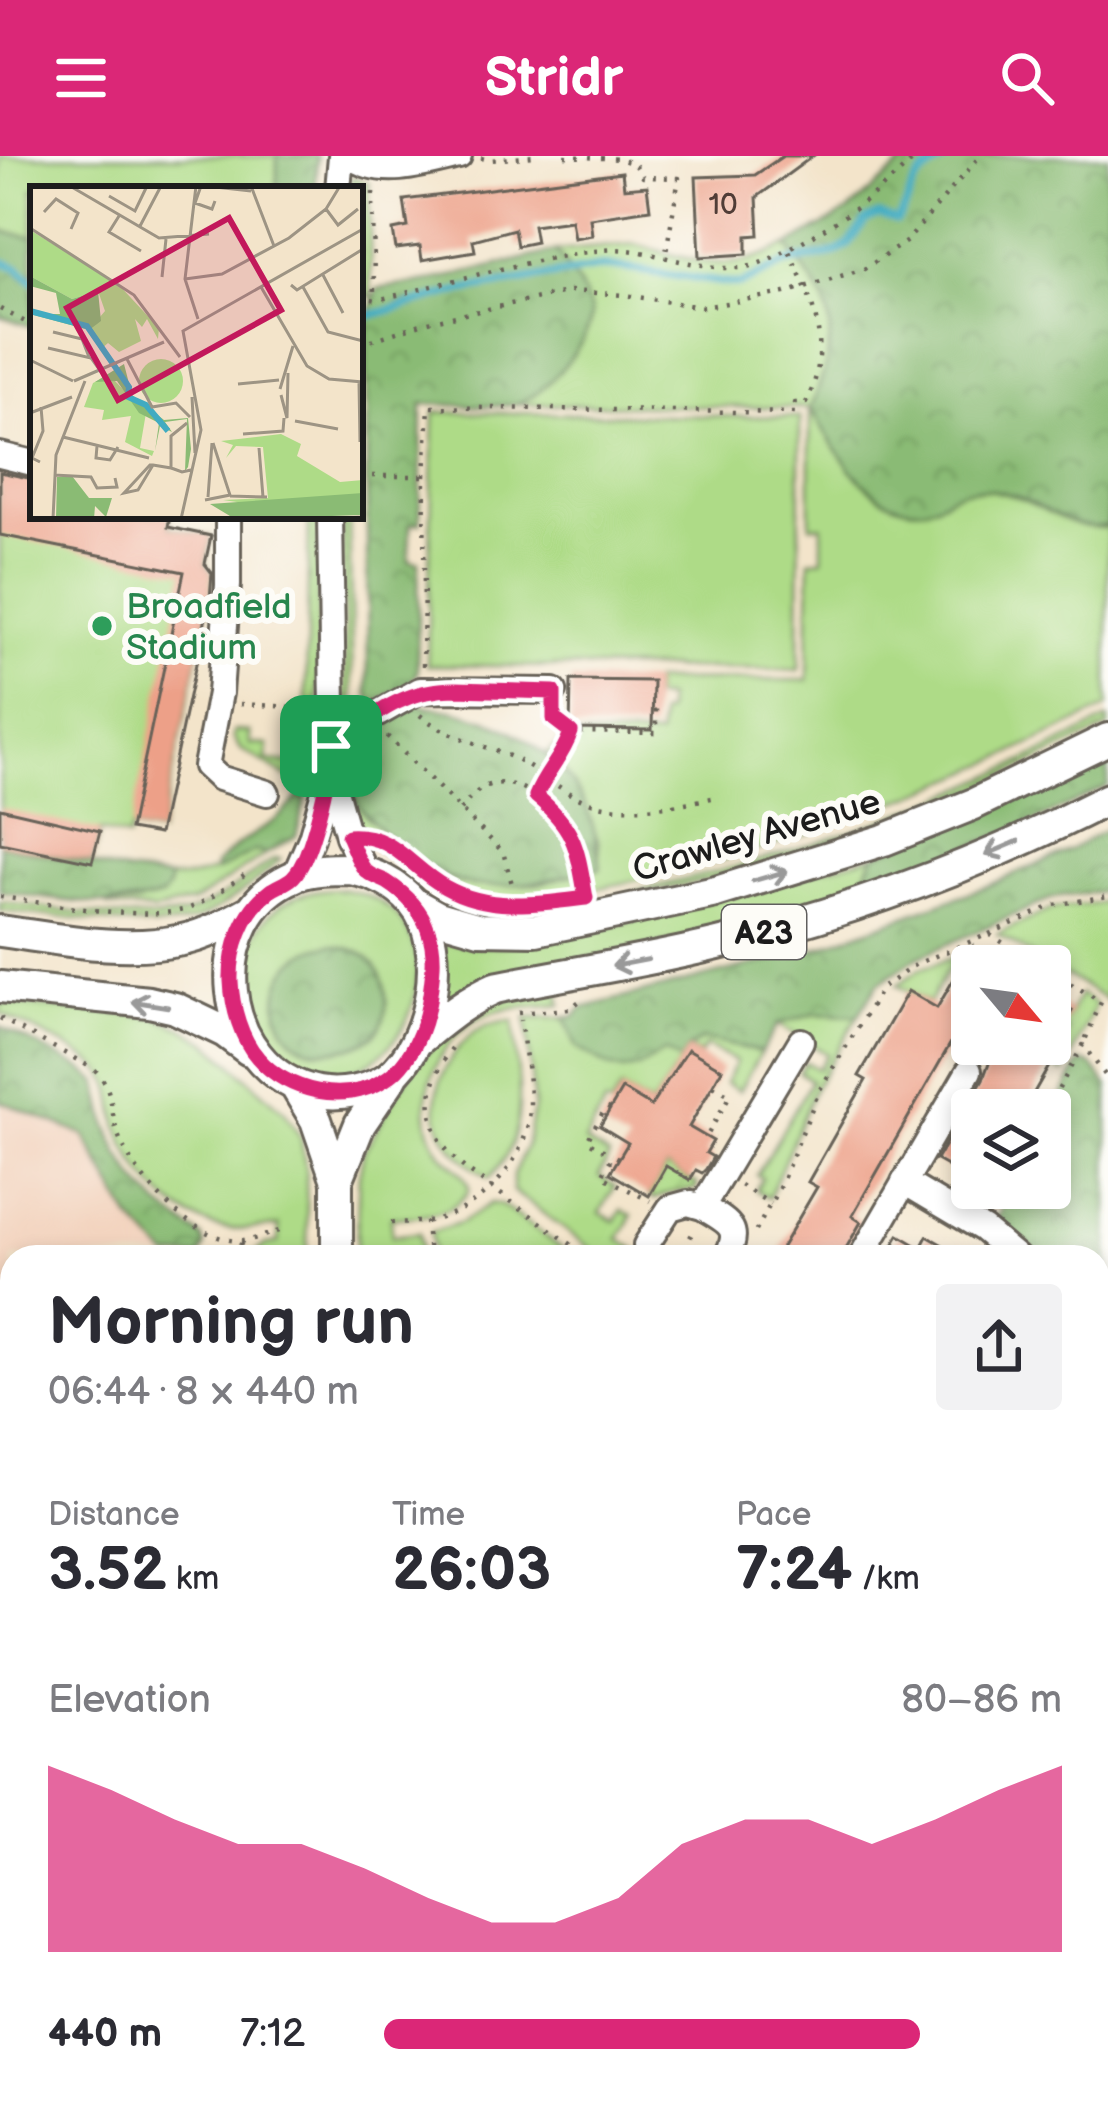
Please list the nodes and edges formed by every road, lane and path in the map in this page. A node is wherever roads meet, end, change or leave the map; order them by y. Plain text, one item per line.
1 (345, 156) edge
2 (459, 156) edge
3 (475, 156) edge
4 (535, 156) edge
5 (565, 156) edge
6 (917, 156) edge
7 (980, 156) edge
8 (629, 158) edge
9 (373, 168) junction
10 (339, 186) edge
11 (788, 249) junction
12 (665, 258) junction
13 (806, 287) junction
14 (363, 297) edge
15 (374, 299) junction
16 (0, 310) edge
17 (30, 325) edge
18 (363, 343) edge
19 (0, 455) edge
20 (30, 462) edge
21 (363, 476) edge
22 (425, 476) junction
23 (228, 519) edge
24 (330, 519) edge
25 (456, 689) junction
26 (554, 692) joint
27 (220, 693) junction
28 (404, 698) junction
29 (653, 706) dead end
30 (333, 708) junction
31 (369, 718) junction
32 (571, 732) junction
33 (1108, 739) edge
34 (330, 758) junction
35 (546, 777) junction
36 (267, 793) dead end
37 (536, 796) junction
38 (717, 797) dead end
39 (1108, 800) edge
40 (460, 809) junction
41 (348, 836) junction
42 (256, 868) dead end
43 (366, 872) junction
44 (296, 875) junction
45 (512, 884) dead end
46 (1108, 896) edge
47 (0, 897) edge
48 (471, 898) dead end
49 (586, 898) dead end
50 (413, 903) junction
51 (252, 910) junction
52 (0, 932) edge
53 (989, 934) junction
54 (1007, 945) edge
55 (1071, 983) edge
56 (0, 987) edge
57 (1104, 1002) edge
58 (0, 1018) edge
59 (520, 1020) dead end
60 (464, 1036) dead end
61 (418, 1041) junction
62 (801, 1041) dead end
63 (1083, 1045) junction
64 (254, 1054) junction
65 (399, 1068) junction
66 (969, 1071) dead end
67 (1108, 1079) edge
68 (295, 1085) junction
69 (713, 1086) dead end
70 (1059, 1089) edge
71 (610, 1108) dead end
72 (727, 1145) dead end
73 (337, 1181) junction
74 (904, 1182) junction
75 (492, 1188) junction
76 (660, 1199) dead end
77 (702, 1207) junction
78 (426, 1222) junction
79 (391, 1223) dead end
80 (279, 1231) dead end
81 (752, 1239) dead end
82 (242, 1241) junction
83 (240, 1245) edge
84 (337, 1245) edge
85 (428, 1245) edge
86 (572, 1245) edge
87 (646, 1245) dead end
88 (732, 1245) edge
89 (868, 1245) edge
90 (1002, 1245) edge

1 - 9 street
1 - 10 street
2 - 9 street
3 - 4 path
5 - 8 path
6 - 11 path
7 - 13 path
8 - 12 path
9 - 15 path
11 - 12 path
11 - 13 path
12 - 15 path
13 - 18 path
13 - 22 path
14 - 15 path
16 - 17 path
19 - 20 street
21 - 22 path
22 - 25 path
23 - 27 street
24 - 30 street
25 - 26 street
25 - 28 street
26 - 32 path
27 - 30 path
27 - 36 street
28 - 31 street
28 - 35 path
29 - 32 path
30 - 34 street
31 - 34 street
31 - 40 path
32 - 35 path
50 -> 33 main road, Crawley Avenue / A23
34 - 41 street
34 - 44 street
35 - 37 path
35 - 38 path
37 - 40 path
37 - 49 path
39 -> 61 main road, A23
40 - 45 path
41 - 43 street
41 - 48 path
42 - 47 path
43 - 44 main road
43 - 50 main road
44 - 51 main road
46 - 53 path
50 - 61 main road
51 - 52 main road
51 - 64 main road
53 - 54 path
53 - 81 path
55 - 57 path
64 -> 56 main road
57 - 63 path
58 - 82 path
59 - 75 path
60 - 75 path
61 - 65 main road
62 - 77 street
63 - 67 path
63 - 70 path
64 - 68 main road
65 - 68 main road
65 - 73 main road
66 - 74 street
68 - 73 main road
69 - 72 path
71 - 76 path
73 - 84 main road
74 - 89 street
74 - 90 street
75 - 78 path
75 - 86 path
77 - 87 street
77 - 88 street
78 - 79 path
78 - 85 path
80 - 82 path
82 - 83 path

